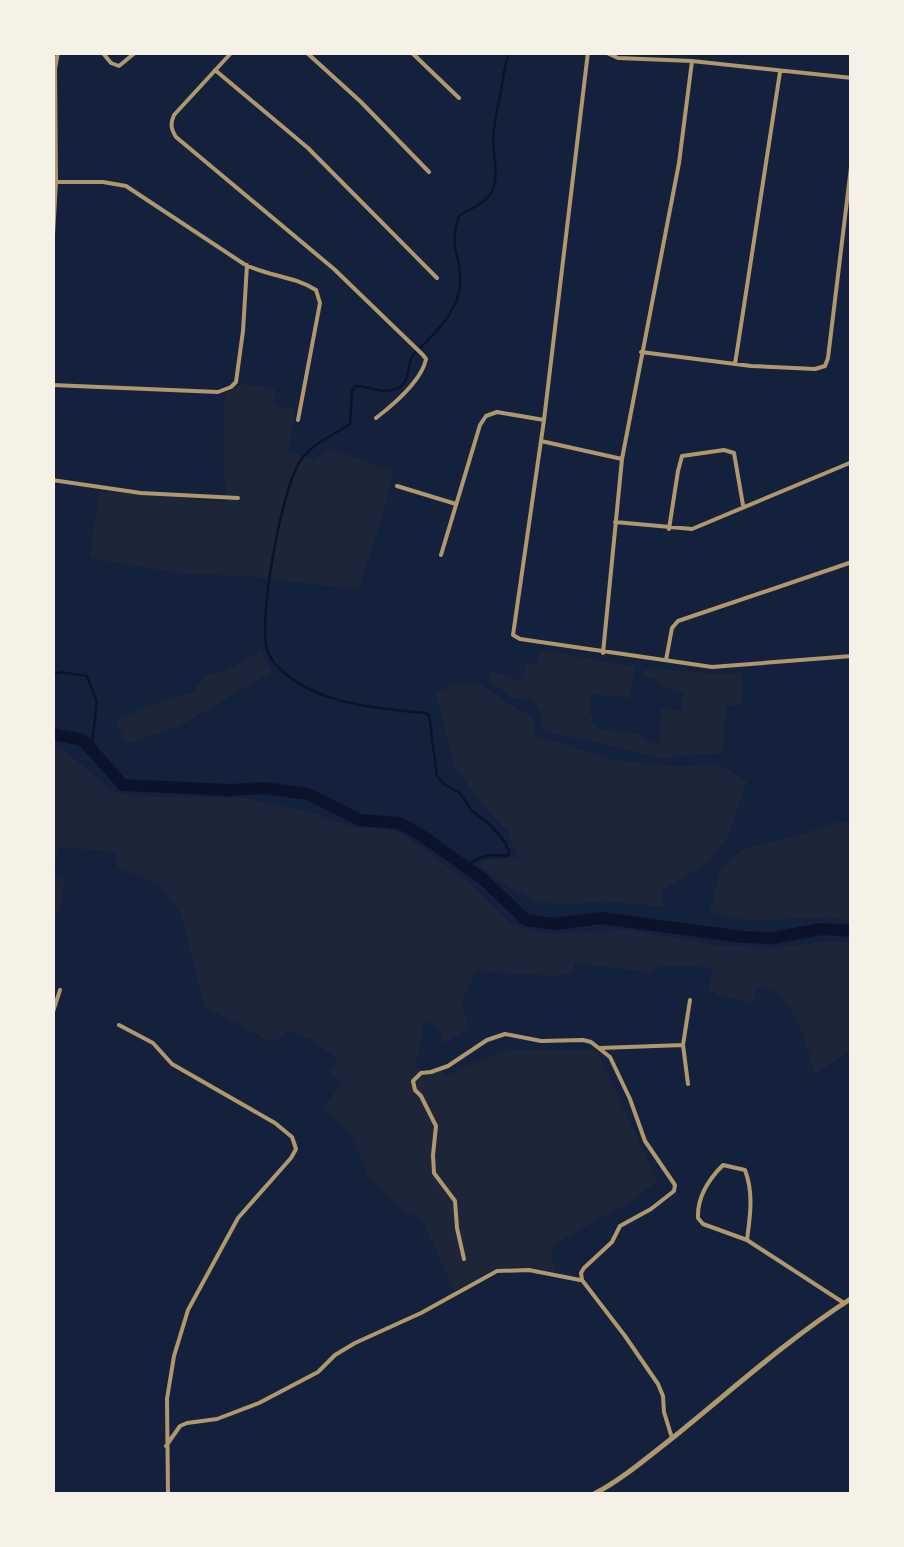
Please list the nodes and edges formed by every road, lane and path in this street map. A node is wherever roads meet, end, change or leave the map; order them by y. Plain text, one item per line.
1 (58, 52) edge
2 (102, 52) edge
3 (136, 52) edge
4 (232, 52) edge
5 (306, 52) edge
6 (411, 52) edge
7 (588, 52) edge
8 (605, 52) edge
9 (692, 61) junction
10 (215, 70) junction
11 (780, 72) junction
12 (852, 78) edge
13 (459, 98) dead end
14 (852, 159) edge
15 (429, 172) dead end
16 (54, 182) edge
17 (52, 253) edge
18 (247, 266) junction
19 (436, 278) dead end
20 (641, 352) junction
21 (735, 364) junction
22 (52, 385) edge
23 (376, 418) dead end
24 (298, 420) dead end
25 (544, 420) junction
26 (541, 442) junction
27 (622, 460) junction
28 (852, 462) edge
29 (52, 480) edge
30 (397, 486) dead end
31 (238, 498) dead end
32 (456, 504) junction
33 (744, 508) junction
34 (615, 522) junction
35 (669, 529) junction
36 (442, 554) dead end
37 (852, 562) edge
38 (602, 653) junction
39 (852, 656) edge
40 (665, 662) junction
41 (60, 990) dead end
42 (690, 1000) dead end
43 (52, 1014) edge
44 (119, 1025) dead end
45 (683, 1045) junction
46 (600, 1048) junction
47 (688, 1084) dead end
48 (748, 1240) junction
49 (464, 1258) dead end
50 (582, 1280) junction
51 (852, 1298) edge
52 (844, 1303) junction
53 (672, 1438) junction
54 (166, 1446) junction
55 (168, 1494) edge
56 (594, 1494) edge

1 - 16 street
2 - 3 street
4 - 10 street
5 - 15 street
6 - 13 street
7 - 25 street
8 - 9 street
9 - 11 street
9 - 20 street
10 - 19 street
10 - 23 street
11 - 12 street
11 - 21 street
14 - 21 street
16 - 17 street
16 - 18 street
18 - 22 street
18 - 24 street
20 - 21 street
20 - 27 street
25 - 26 street
25 - 32 street
26 - 27 street
26 - 38 street
27 - 34 street
28 - 33 street
29 - 31 street
30 - 32 street
32 - 36 street
33 - 35 street
33 - 35 street
34 - 35 street
34 - 38 street
37 - 40 street
38 - 40 street
39 - 40 street
41 - 43 street
42 - 45 street
44 - 54 street
45 - 46 street
45 - 47 street
46 - 49 street
46 - 50 street
48 - 48 street
48 - 52 street
50 - 53 street
50 - 54 street
51 - 52 street
52 - 53 street
53 - 56 street
54 - 55 street

